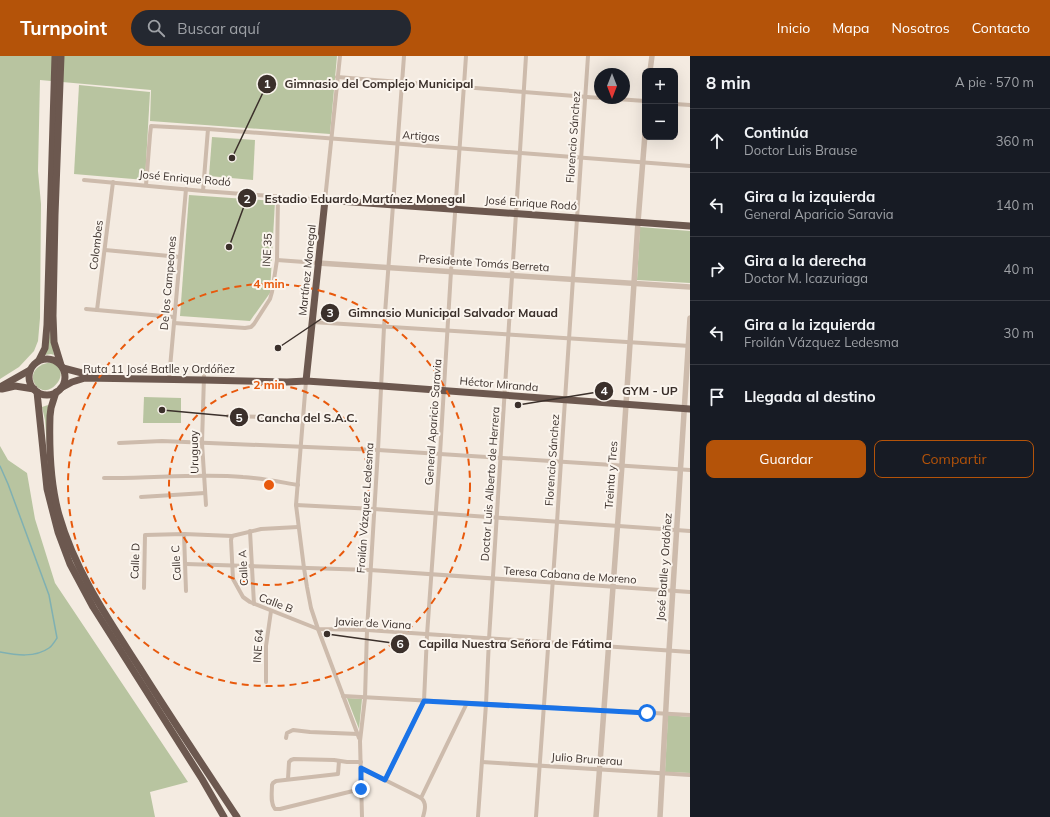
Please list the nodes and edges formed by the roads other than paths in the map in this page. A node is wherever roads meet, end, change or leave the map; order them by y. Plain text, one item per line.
1 (58, 56) edge
2 (340, 56) edge
3 (404, 56) edge
4 (466, 56) edge
5 (526, 56) edge
6 (588, 56) edge
7 (652, 56) edge
8 (650, 68) edge
9 (57, 69) junction
10 (337, 77) junction
11 (402, 82) junction
12 (464, 87) junction
13 (523, 92) junction
14 (585, 96) junction
15 (594, 97) edge
16 (630, 100) edge
17 (642, 101) edge
18 (678, 104) edge
19 (690, 105) edge
20 (208, 129) junction
21 (331, 139) junction
22 (645, 140) edge
23 (397, 144) junction
24 (459, 148) junction
25 (520, 153) junction
26 (581, 157) junction
27 (643, 162) junction
28 (690, 166) edge
29 (84, 180) dead end
30 (113, 182) junction
31 (146, 185) junction
32 (186, 189) junction
33 (203, 191) junction
34 (278, 196) junction
35 (325, 200) junction
36 (392, 205) junction
37 (455, 209) junction
38 (516, 214) junction
39 (577, 218) junction
40 (638, 222) junction
41 (690, 226) edge
42 (105, 250) junction
43 (180, 257) junction
44 (277, 260) junction
45 (318, 263) junction
46 (389, 267) junction
47 (451, 271) junction
48 (512, 275) junction
49 (572, 278) junction
50 (634, 283) junction
51 (690, 287) edge
52 (86, 309) dead end
53 (98, 310) junction
54 (174, 317) junction
55 (690, 318) edge
56 (312, 322) junction
57 (174, 323) junction
58 (384, 327) junction
59 (447, 331) junction
60 (509, 335) junction
61 (569, 339) junction
62 (629, 342) junction
63 (689, 346) edge
64 (39, 360) junction
65 (62, 366) junction
66 (30, 370) junction
67 (169, 377) junction
68 (204, 378) junction
69 (307, 380) junction
70 (382, 386) junction
71 (0, 388) edge
72 (35, 390) junction
73 (59, 390) junction
74 (444, 390) junction
75 (505, 396) junction
76 (566, 400) junction
77 (626, 404) junction
78 (687, 409) edge
79 (228, 416) dead end
80 (304, 418) junction
81 (119, 443) dead end
82 (202, 443) junction
83 (302, 447) junction
84 (378, 450) junction
85 (440, 454) junction
86 (500, 458) junction
87 (561, 461) junction
88 (622, 465) junction
89 (680, 469) junction
90 (690, 470) edge
91 (204, 476) junction
92 (104, 478) dead end
93 (298, 485) junction
94 (205, 493) junction
95 (142, 496) dead end
96 (206, 505) dead end
97 (296, 505) junction
98 (374, 509) junction
99 (436, 513) junction
100 (496, 517) junction
101 (557, 522) junction
102 (617, 526) junction
103 (298, 527) junction
104 (676, 530) junction
105 (250, 531) junction
106 (690, 531) edge
107 (184, 534) junction
108 (232, 536) junction
109 (186, 564) junction
110 (232, 565) junction
111 (252, 566) junction
112 (304, 568) junction
113 (370, 570) junction
114 (432, 575) junction
115 (493, 579) junction
116 (553, 583) junction
117 (613, 587) junction
118 (144, 588) dead end
119 (186, 591) dead end
120 (672, 591) junction
121 (690, 592) edge
122 (254, 604) junction
123 (270, 610) junction
124 (318, 629) junction
125 (367, 630) junction
126 (427, 635) junction
127 (488, 639) junction
128 (549, 643) junction
129 (609, 647) junction
130 (669, 650) junction
131 (690, 652) edge
132 (266, 682) dead end
133 (343, 696) junction
134 (365, 698) junction
135 (424, 701) junction
136 (467, 703) junction
137 (486, 704) junction
138 (544, 707) junction
139 (604, 710) junction
140 (666, 714) junction
141 (690, 715) edge
142 (358, 734) junction
143 (286, 738) dead end
144 (360, 741) junction
145 (339, 761) junction
146 (361, 762) junction
147 (482, 762) junction
148 (540, 765) junction
149 (361, 768) junction
150 (600, 769) junction
151 (663, 773) junction
152 (690, 775) edge
153 (288, 780) junction
154 (385, 780) junction
155 (361, 789) junction
156 (421, 798) junction
157 (224, 817) edge
158 (237, 817) edge
159 (362, 817) edge
160 (424, 817) edge
161 (478, 817) edge
162 (536, 817) edge
163 (596, 817) edge
164 (660, 817) edge

1 - 9 highway
2 - 10 street, Martínez Monegal
3 - 11 street, Froilán Vázquez Ledesma
4 - 12 street, General Aparicio Saravia
5 - 13 street, Doctor Luis Alberto de Herrera
6 - 14 street, Florencio Sánchez
7 - 8 street
9 - 64 highway
9 - 65 highway
10 - 11 street
10 - 21 street, Martínez Monegal
11 - 12 street
11 - 23 street, Froilán Vázquez Ledesma
12 - 13 street
12 - 24 street, General Aparicio Saravia
13 - 14 street
13 - 25 street, Doctor Luis Alberto de Herrera
14 - 15 street
14 - 26 street, Florencio Sánchez
16 - 17 street
18 - 19 street
20 - 21 street, Artigas
20 - 31 street, Artigas
20 - 33 street
21 - 23 street, Artigas
21 - 35 street, Martínez Monegal
22 - 27 street, Treinta y Tres
23 - 24 street, Artigas
23 - 36 street, Froilán Vázquez Ledesma
24 - 25 street, Artigas
24 - 37 street, General Aparicio Saravia
25 - 26 street, Artigas
25 - 38 street, Doctor Luis Alberto de Herrera
26 - 27 street, Artigas
26 - 39 street, Florencio Sánchez
27 - 28 street, Artigas
27 - 40 street, Treinta y Tres
29 - 30 street, José Enrique Rodó
30 - 31 street, José Enrique Rodó
30 - 42 street, Colombes
31 - 32 street, José Enrique Rodó
32 - 33 street, José Enrique Rodó
32 - 43 street, De los Campeones
33 - 34 street, José Enrique Rodó
34 - 35 street, José Enrique Rodó
34 - 44 street, INE 35
35 - 36 highway, José Enrique Rodó
35 - 45 highway, Martínez Monegal
36 - 37 highway, José Enrique Rodó
36 - 46 street, Froilán Vázquez Ledesma
37 - 38 highway, José Enrique Rodó
37 - 47 street, General Aparicio Saravia
38 - 39 highway, José Enrique Rodó
38 - 48 street, Doctor Luis Alberto de Herrera
39 - 40 highway, José Enrique Rodó
39 - 49 street, Florencio Sánchez
40 - 41 highway, José Enrique Rodó
40 - 50 street, Treinta y Tres
42 - 43 street
42 - 53 street, Colombes
43 - 54 street, De los Campeones
44 - 45 street, Presidente Tomás Berreta
44 - 57 street, INE 35
45 - 46 street, Presidente Tomás Berreta
45 - 56 highway, Martínez Monegal
46 - 47 street, Presidente Tomás Berreta
46 - 58 street, Froilán Vázquez Ledesma
47 - 48 street, Presidente Tomás Berreta
47 - 59 street, General Aparicio Saravia
48 - 49 street, Presidente Tomás Berreta
48 - 60 street, Doctor Luis Alberto de Herrera
49 - 50 street, Presidente Tomás Berreta
49 - 61 street, Florencio Sánchez
50 - 51 street, Presidente Tomás Berreta
50 - 62 street, Treinta y Tres
52 - 53 street
53 - 54 street
54 - 57 street, De los Campeones
55 - 63 street, José Batlle y Ordóñez
56 - 58 street
56 - 69 highway, Martínez Monegal
57 - 67 street, De los Campeones
58 - 59 street
58 - 70 street, Froilán Vázquez Ledesma
59 - 60 street
59 - 74 street, General Aparicio Saravia
60 - 61 street
60 - 75 street, Doctor Luis Alberto de Herrera
61 - 62 street
61 - 76 street, Florencio Sánchez
62 - 63 street
62 - 77 street, Treinta y Tres
63 - 78 street, José Batlle y Ordóñez
64 - 65 highway
64 - 66 highway
65 - 67 highway, Ruta 11 José Batlle y Ordóñez
65 - 73 highway
66 - 71 highway
66 - 72 highway
67 - 68 highway, Ruta 11 José Batlle y Ordóñez
67 - 73 highway, Ruta 11 José Batlle y Ordóñez
68 - 69 highway, Ruta 11 José Batlle y Ordóñez
68 - 82 street, Uruguay
69 - 70 highway, Héctor Miranda
69 - 80 street, Martínez Monegal
70 - 74 highway, Héctor Miranda
70 - 84 street, Froilán Vázquez Ledesma
71 - 72 highway
72 - 73 highway
72 - 157 highway
73 - 158 highway
74 - 75 highway, Héctor Miranda
74 - 85 street, General Aparicio Saravia
75 - 76 highway, Héctor Miranda
75 - 86 street, Doctor Luis Alberto de Herrera
76 - 77 highway, Héctor Miranda
76 - 87 street, Florencio Sánchez
77 - 78 highway, Héctor Miranda
77 - 88 street, Treinta y Tres
78 - 89 street, José Batlle y Ordóñez
79 - 80 street
80 - 83 street, Martínez Monegal
81 - 82 street
82 - 83 street
82 - 91 street, Uruguay
83 - 84 street
83 - 93 street, Martínez Monegal
84 - 85 street
84 - 98 street, Froilán Vázquez Ledesma
85 - 86 street
85 - 99 street, General Aparicio Saravia
86 - 87 street
86 - 100 street, Doctor Luis Alberto de Herrera
87 - 88 street
87 - 101 street, Florencio Sánchez
88 - 89 street
88 - 102 street, Treinta y Tres
89 - 90 street
89 - 104 street, José Batlle y Ordóñez
91 - 92 street
91 - 93 street
91 - 94 street, Uruguay
93 - 97 street, Martínez Monegal
94 - 95 street
94 - 96 street, Uruguay
97 - 98 street
97 - 103 street, Martínez Monegal
98 - 99 street
98 - 113 street, Froilán Vázquez Ledesma
99 - 100 street
99 - 114 street, General Aparicio Saravia
100 - 101 street
100 - 115 street, Doctor Luis Alberto de Herrera
101 - 102 street
101 - 116 street, Florencio Sánchez
102 - 104 street
102 - 117 street, Treinta y Tres
103 - 105 street
103 - 112 street, Martínez Monegal
104 - 106 street
104 - 120 street, José Batlle y Ordóñez
105 - 108 street
105 - 111 street, Calle A
107 - 108 street
107 - 109 street, Calle C
107 - 118 street, Calle D
108 - 110 street, Calle B
109 - 110 street, Teresa Cabana de Moreno
109 - 119 street, Calle C
110 - 111 street, Teresa Cabana de Moreno
110 - 122 street, Calle B
111 - 112 street, Teresa Cabana de Moreno
111 - 122 street, Calle A
112 - 113 street, Teresa Cabana de Moreno
112 - 124 street, Martínez Monegal
113 - 114 street, Teresa Cabana de Moreno
113 - 125 street, Froilán Vázquez Ledesma
114 - 115 street, Teresa Cabana de Moreno
114 - 126 street, General Aparicio Saravia
115 - 116 street, Teresa Cabana de Moreno
115 - 127 street, Doctor Luis Alberto de Herrera
116 - 117 street, Teresa Cabana de Moreno
116 - 128 street, Florencio Sánchez
117 - 120 street, Teresa Cabana de Moreno
117 - 129 street, Treinta y Tres
120 - 121 street, Teresa Cabana de Moreno
120 - 130 street, José Batlle y Ordóñez
122 - 123 street, Calle B
123 - 124 street, Calle B
123 - 132 street, INE 64
124 - 125 street, Javier de Viana
124 - 133 street, Martínez Monegal
125 - 126 street, Javier de Viana
125 - 134 street, Froilán Vázquez Ledesma
126 - 127 street, Javier de Viana
126 - 135 street, General Aparicio Saravia
127 - 128 street, Javier de Viana
127 - 137 street, Doctor Luis Alberto de Herrera
128 - 129 street, Javier de Viana
128 - 138 street, Florencio Sánchez
129 - 130 street, Javier de Viana
129 - 139 street, Treinta y Tres
130 - 131 street, Javier de Viana
130 - 140 street, José Batlle y Ordóñez
133 - 134 street
133 - 142 street, Martínez Monegal
134 - 135 street
134 - 144 street, Froilán Vázquez Ledesma
135 - 136 street
135 - 154 street, General Aparicio Saravia
136 - 137 street
136 - 156 street
137 - 138 street
137 - 147 street, Doctor Luis Alberto de Herrera
138 - 139 street
138 - 148 street, Florencio Sánchez
139 - 140 street
139 - 150 street, Treinta y Tres
140 - 141 street
140 - 151 street, José Batlle y Ordóñez
142 - 143 street
142 - 144 street, Martínez Monegal
144 - 146 street, Froilán Vázquez Ledesma
145 - 146 street
145 - 153 street
145 - 153 street
146 - 149 street, Froilán Vázquez Ledesma
147 - 148 street, Julio Brunerau
147 - 161 street, Doctor Luis Alberto de Herrera
148 - 150 street, Julio Brunerau
148 - 162 street, Florencio Sánchez
149 - 154 street
149 - 155 street, Froilán Vázquez Ledesma
150 - 151 street, Julio Brunerau
150 - 163 street, Treinta y Tres
151 - 152 street, Julio Brunerau
151 - 164 street, José Batlle y Ordóñez
153 - 155 street
154 - 156 street
155 - 159 street, Froilán Vázquez Ledesma
156 - 160 street

